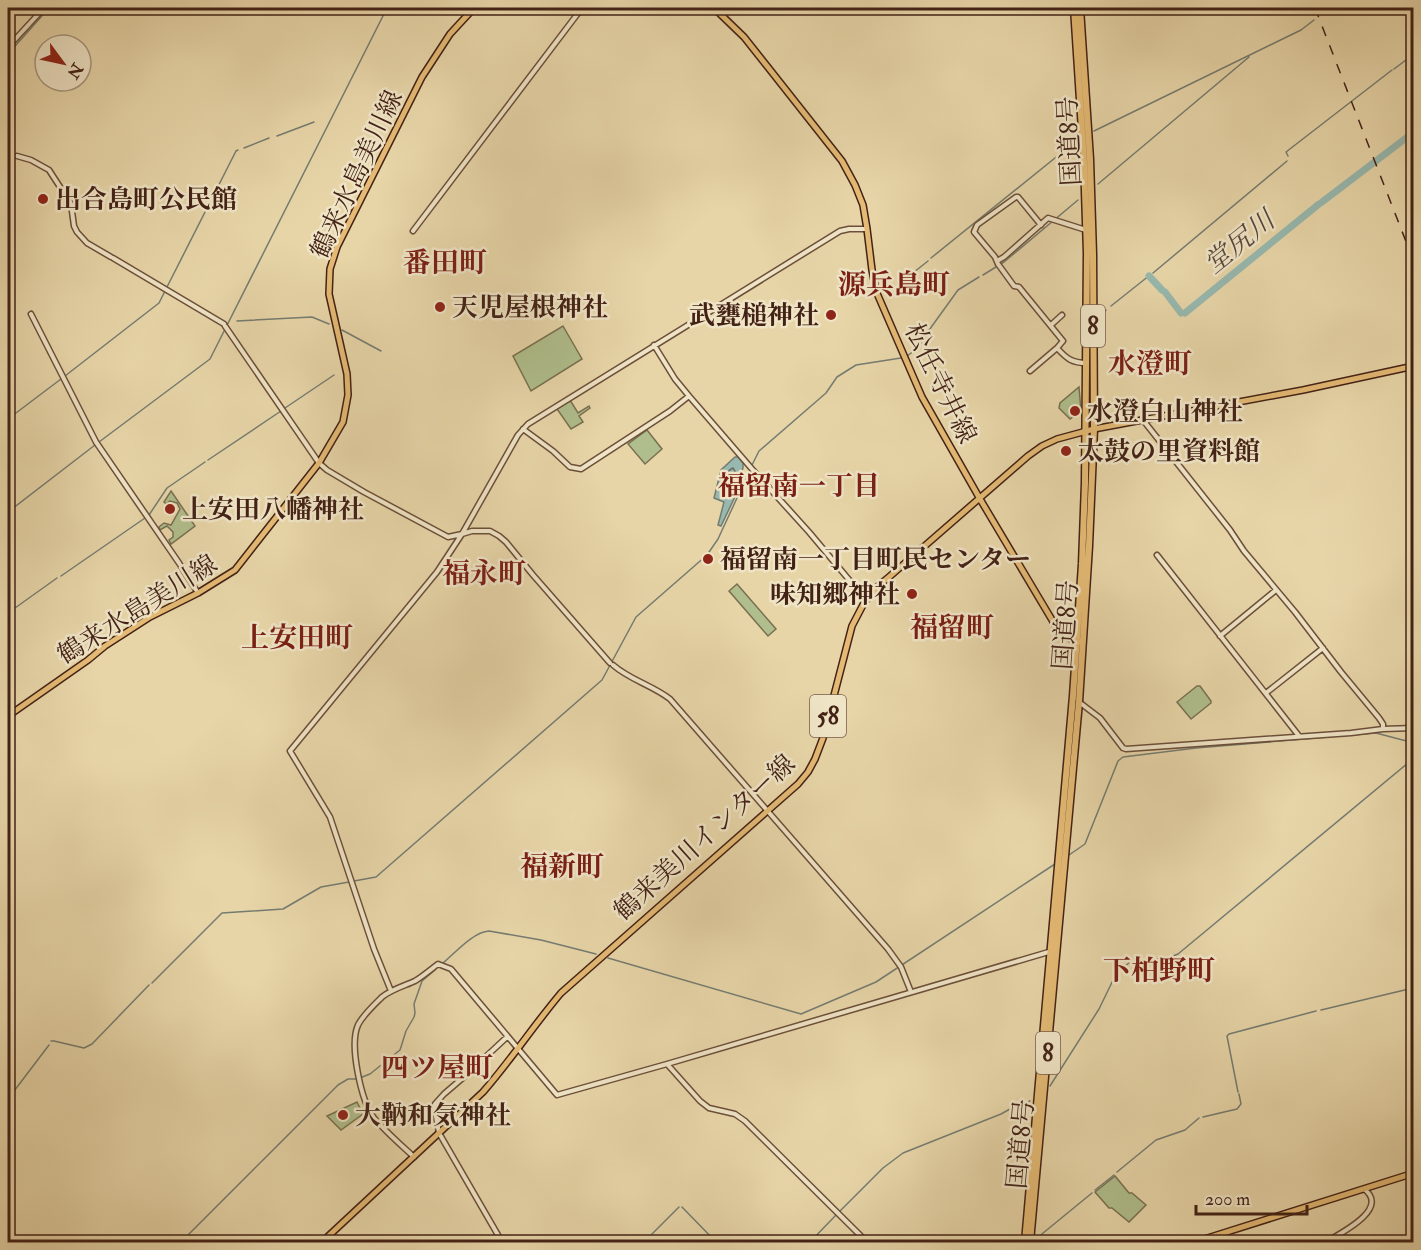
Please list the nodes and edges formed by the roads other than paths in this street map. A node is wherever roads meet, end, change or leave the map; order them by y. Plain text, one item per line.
1 (44, 8) edge
2 (474, 8) edge
3 (582, 8) edge
4 (714, 8) edge
5 (1074, 8) edge
6 (1080, 8) edge
7 (8, 47) edge
8 (17, 156) dead end
9 (1041, 225) junction
10 (867, 230) junction
11 (1086, 230) junction
12 (413, 231) dead end
13 (998, 264) junction
14 (31, 314) dead end
15 (1062, 315) dead end
16 (1051, 325) junction
17 (654, 345) junction
18 (1057, 348) junction
19 (1087, 363) junction
20 (1413, 366) edge
21 (1030, 371) dead end
22 (689, 396) junction
23 (1143, 420) junction
24 (523, 429) junction
25 (1094, 429) junction
26 (1085, 431) junction
27 (319, 463) junction
28 (980, 499) junction
29 (462, 534) junction
30 (1157, 555) dead end
31 (1276, 590) junction
32 (198, 593) junction
33 (867, 600) junction
34 (1220, 636) junction
35 (1080, 643) junction
36 (1323, 648) junction
37 (1266, 693) junction
38 (1079, 702) junction
39 (8, 716) edge
40 (1413, 728) edge
41 (1383, 729) junction
42 (1299, 736) junction
43 (769, 811) junction
44 (1062, 864) junction
45 (1055, 950) junction
46 (391, 991) junction
47 (911, 992) junction
48 (507, 1037) junction
49 (517, 1048) junction
50 (667, 1064) junction
51 (439, 1133) junction
52 (414, 1157) junction
53 (1413, 1173) edge
54 (1364, 1189) junction
55 (322, 1242) edge
56 (502, 1242) edge
57 (867, 1242) edge
58 (1025, 1242) edge
59 (1030, 1242) edge
60 (1196, 1242) edge
61 (1326, 1242) edge

1 - 7 street
2 - 27 main road, 鶴来水島美川線
3 - 12 street
4 - 10 main road, 松任寺井線
5 - 11 highway, 国道8号 / 8
6 - 25 highway, 国道8号 / 8
8 - 27 street
9 - 11 street
9 - 13 street
9 - 13 street
10 - 17 street
10 - 28 main road, 松任寺井線
11 - 19 highway, 国道8号 / 8
13 - 16 street
14 - 32 street
15 - 16 street
16 - 18 street
17 - 22 street
17 - 24 street
18 - 19 street
18 - 21 street
19 - 26 highway, 国道8号 / 8
20 - 23 main road, 鶴来美川インター線 / 58
22 - 24 street
22 - 33 street
23 - 25 main road, 鶴来美川インター線 / 58
23 - 31 street
24 - 29 street
25 - 26 main road, 鶴来美川インター線 / 58
25 - 35 highway, 国道8号 / 8
26 - 28 main road, 鶴来美川インター線 / 58
26 - 35 highway, 国道8号 / 8
27 - 29 street
27 - 32 main road, 鶴来水島美川線
28 - 33 main road, 鶴来美川インター線 / 58
28 - 35 main road, 松任寺井線
29 - 43 street
29 - 46 street
30 - 34 street
31 - 34 street
31 - 36 street
32 - 39 main road, 鶴来水島美川線
33 - 43 main road, 鶴来美川インター線 / 58
34 - 37 street
35 - 38 highway, 国道8号 / 8
35 - 44 highway, 国道8号 / 8
36 - 37 street
36 - 41 street
37 - 42 street
38 - 42 street
38 - 44 highway, 国道8号 / 8
40 - 41 street
41 - 42 street
43 - 47 street
43 - 49 main road, 鶴来美川インター線 / 58
44 - 45 highway, 国道8号 / 8
45 - 47 street
45 - 58 highway, 国道8号 / 8
45 - 59 highway, 国道8号 / 8
46 - 48 street
46 - 52 street
47 - 50 street
48 - 49 street
48 - 51 street
49 - 50 street
49 - 51 main road, 鶴来美川インター線 / 58
50 - 57 street
51 - 52 main road, 鶴来美川インター線 / 58
51 - 56 street
52 - 55 main road, 鶴来美川インター線 / 58
53 - 54 main road
54 - 60 main road
54 - 61 street

